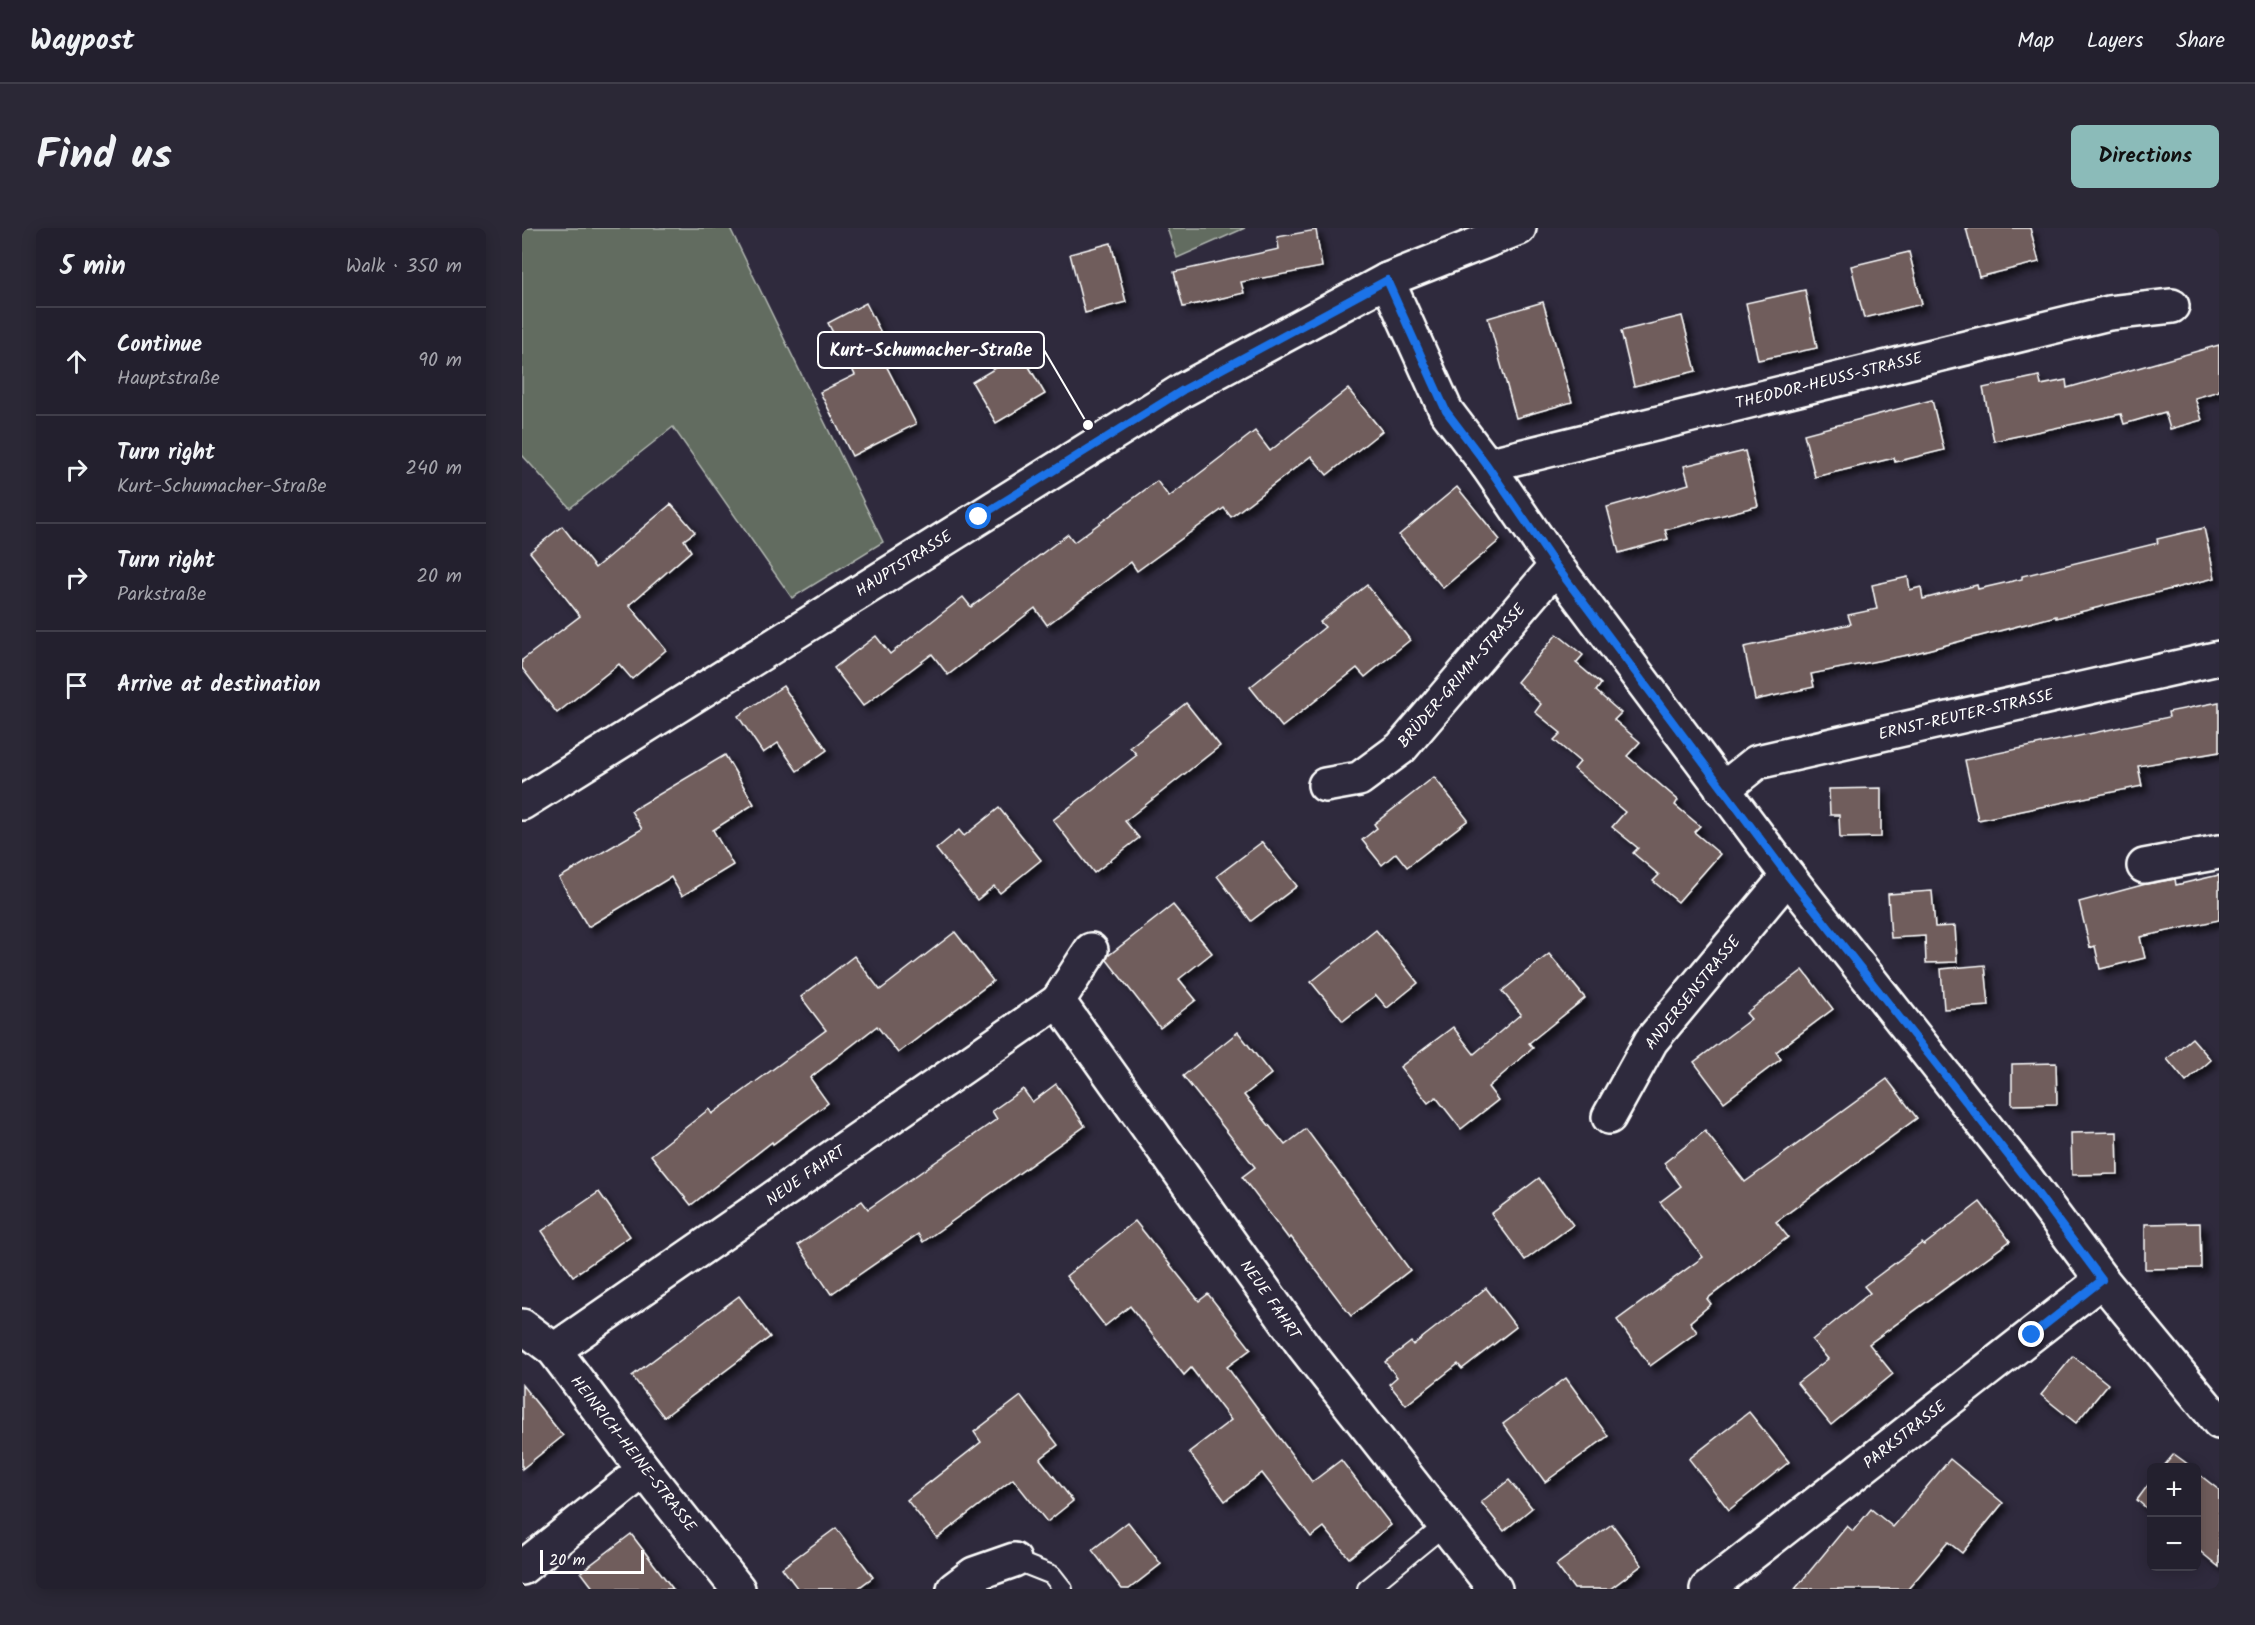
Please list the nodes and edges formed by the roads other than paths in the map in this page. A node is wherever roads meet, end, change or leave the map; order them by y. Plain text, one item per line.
1 (1519, 228) edge
2 (1387, 280) junction
3 (2172, 306) dead end
4 (1487, 465) junction
5 (1556, 566) junction
6 (2219, 658) edge
7 (1325, 785) dead end
8 (1722, 790) junction
9 (522, 803) edge
10 (2219, 852) edge
11 (2144, 866) dead end
12 (1788, 876) junction
13 (1091, 950) dead end
14 (1058, 1001) junction
15 (1609, 1117) dead end
16 (2102, 1280) junction
17 (522, 1326) edge
18 (554, 1350) junction
19 (2219, 1422) edge
20 (644, 1470) junction
21 (1445, 1525) junction
22 (1014, 1560) joint
23 (522, 1568) edge
24 (738, 1589) edge
25 (954, 1589) edge
26 (1063, 1589) edge
27 (1367, 1589) edge
28 (1495, 1589) edge
29 (1707, 1589) edge

1 - 2 street, HAUPTSTRASSE
2 - 4 street
2 - 9 street, HAUPTSTRASSE
3 - 4 street, THEODOR-HEUSS-STRASSE
4 - 5 street
5 - 7 street, BRÜDER-GRIMM-STRASSE
5 - 8 street
6 - 8 street, ERNST-REUTER-STRASSE
8 - 12 street
10 - 11 street
12 - 15 street, ANDERSENSTRASSE
12 - 16 street
13 - 14 street, NEUE FAHRT
14 - 18 street, NEUE FAHRT
14 - 21 street, NEUE FAHRT
16 - 19 street
16 - 29 street, PARKSTRASSE
17 - 18 street, HEINRICH-HEINE-STRASSE
18 - 20 street, HEINRICH-HEINE-STRASSE
20 - 23 street
20 - 24 street, HEINRICH-HEINE-STRASSE
21 - 27 lane
21 - 28 street, NEUE FAHRT
22 - 25 street
22 - 26 lane

